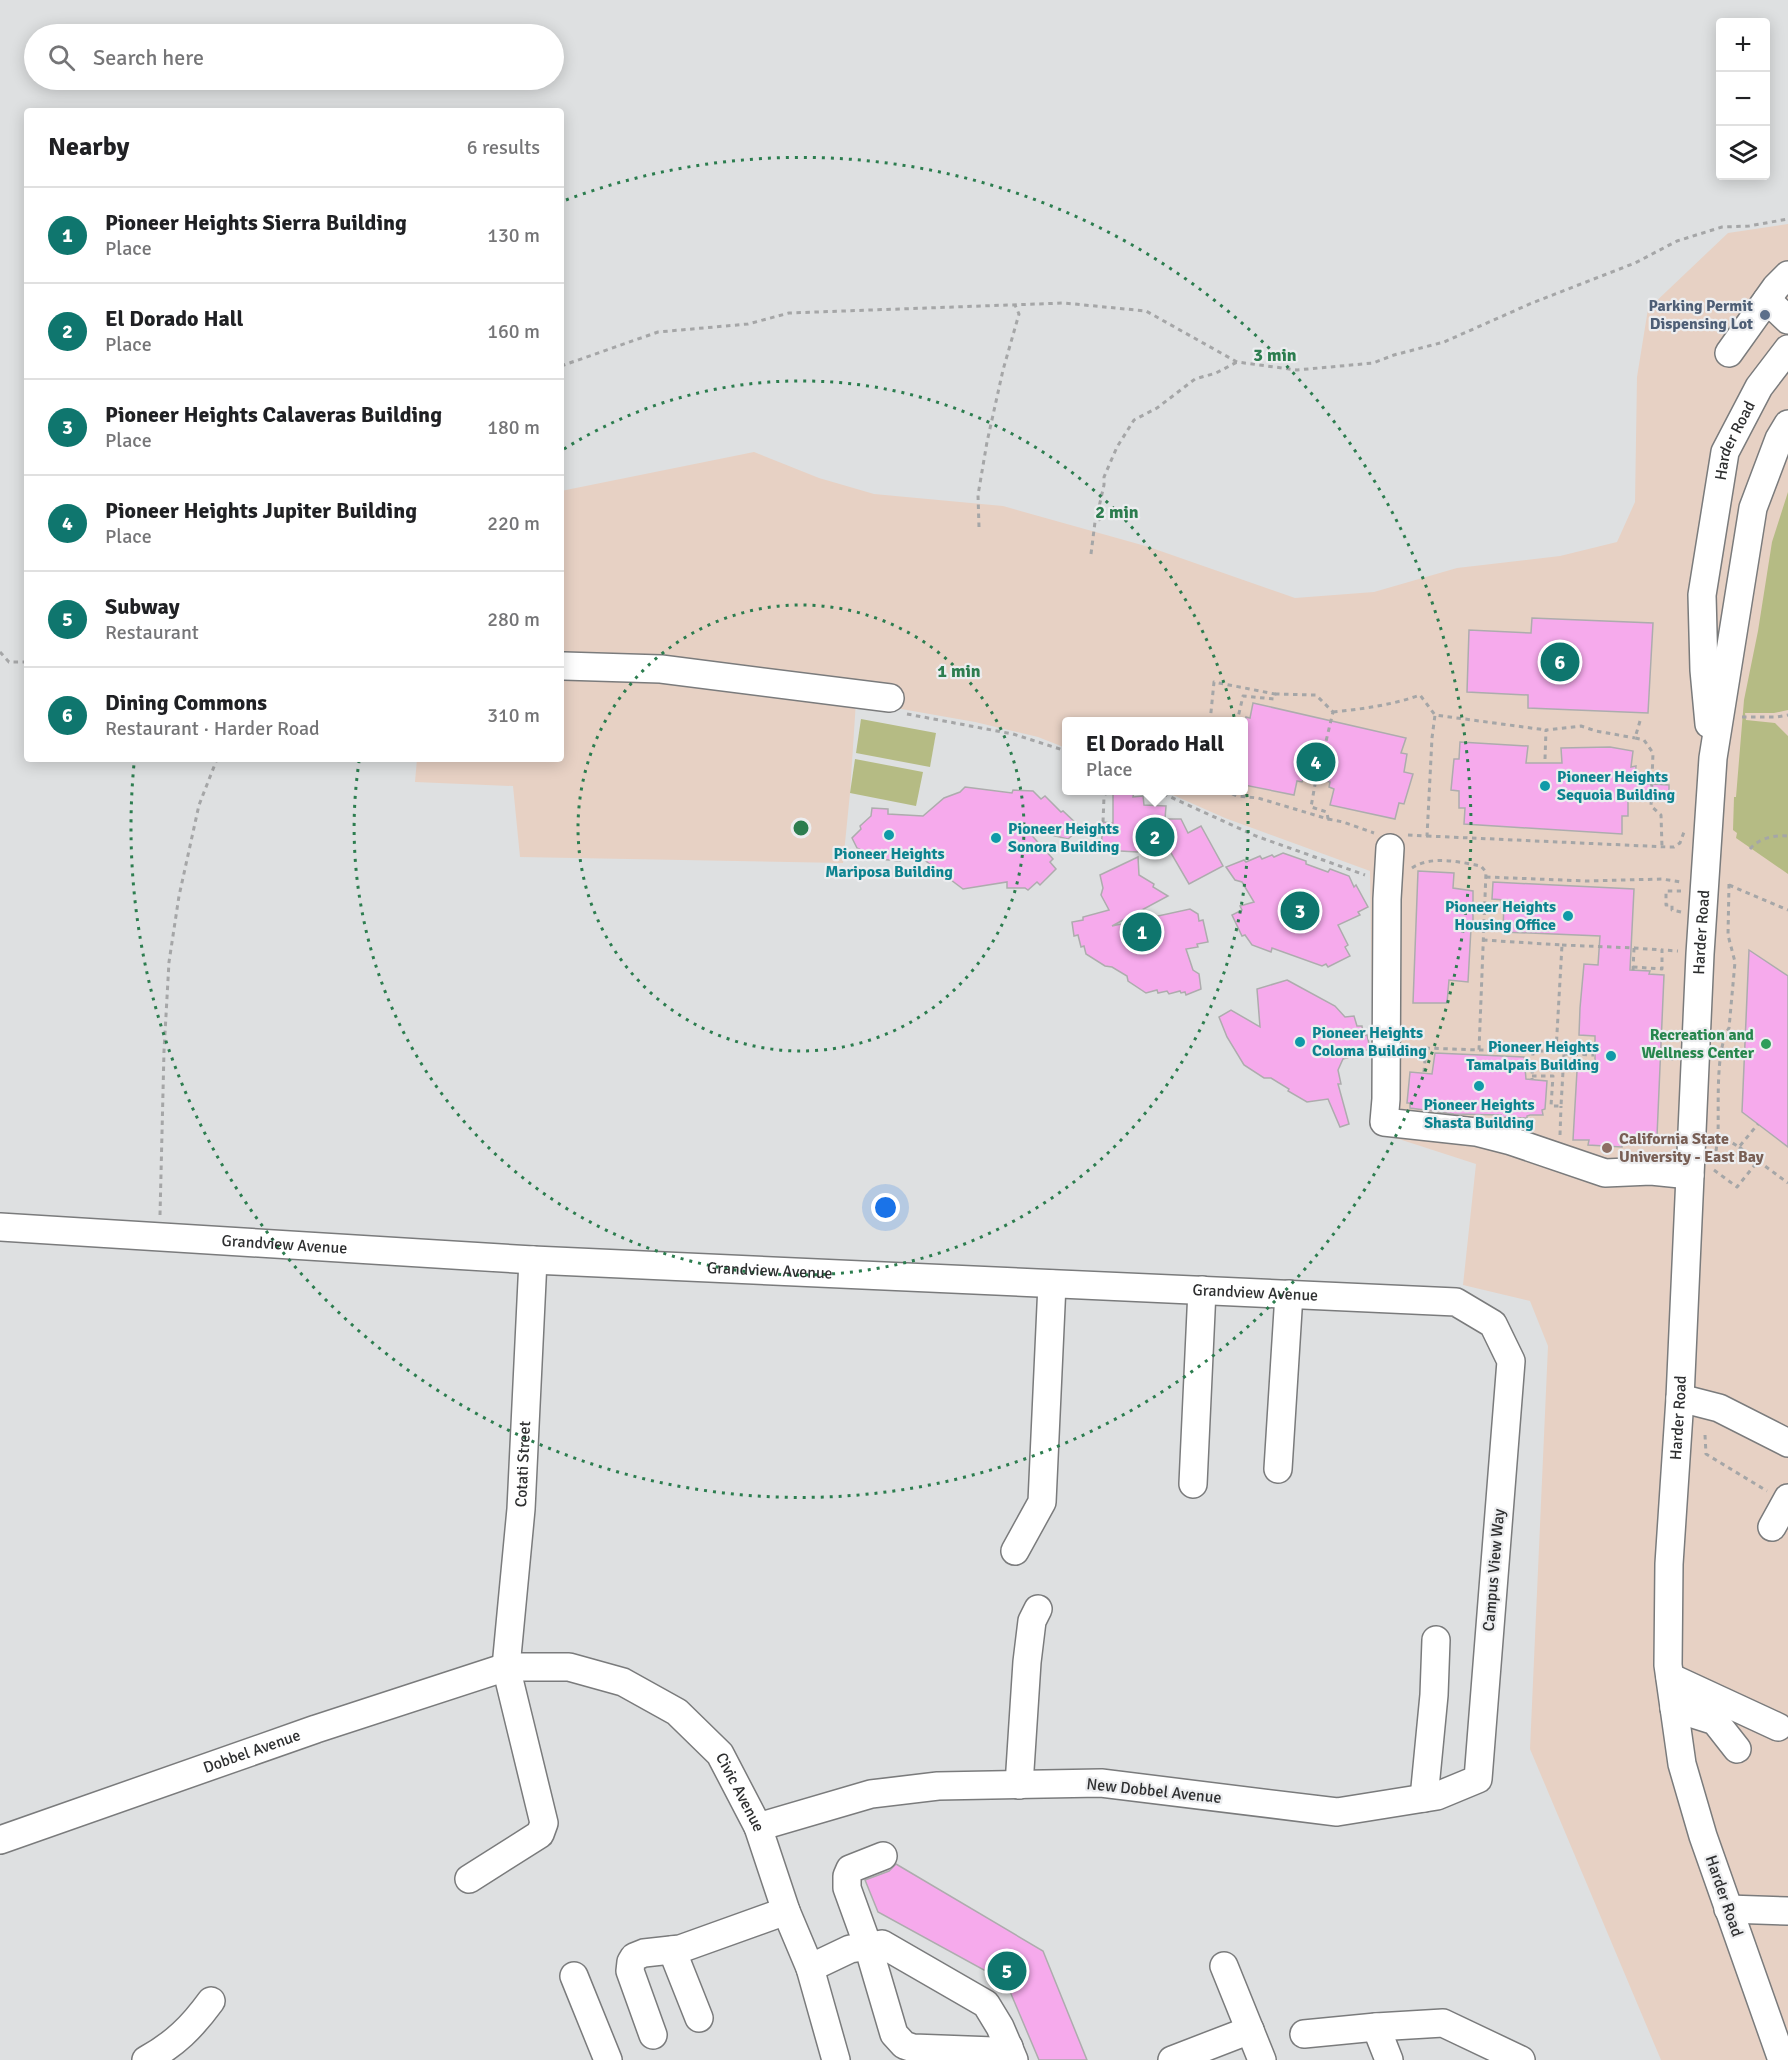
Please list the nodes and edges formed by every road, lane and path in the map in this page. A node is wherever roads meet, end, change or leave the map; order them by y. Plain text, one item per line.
1 (1788, 219) edge
2 (1788, 275) edge
3 (1767, 300) junction
4 (1015, 305) junction
5 (1788, 320) edge
6 (1788, 349) edge
7 (1729, 353) dead end
8 (1238, 362) junction
9 (564, 365) edge
10 (1788, 424) edge
11 (979, 527) dead end
12 (1090, 554) dead end
13 (0, 652) edge
14 (24, 662) edge
15 (564, 666) dead end
16 (1275, 694) junction
17 (895, 705) joint
18 (1333, 712) junction
19 (1435, 715) junction
20 (1788, 715) edge
21 (1210, 717) edge
22 (1238, 717) edge
23 (1740, 717) dead end
24 (1640, 721) dead end
25 (1546, 730) junction
26 (1635, 738) junction
27 (1062, 750) edge
28 (1322, 758) dead end
29 (1713, 758) junction
30 (1545, 759) dead end
31 (216, 762) edge
32 (1316, 779) dead end
33 (1105, 795) edge
34 (1166, 795) edge
35 (1236, 795) edge
36 (1328, 819) junction
37 (1103, 822) dead end
38 (1684, 832) dead end
39 (1427, 836) junction
40 (1788, 836) edge
41 (1391, 839) junction
42 (1662, 847) junction
43 (1750, 849) dead end
44 (1414, 866) dead end
45 (1371, 870) dead end
46 (1730, 875) dead end
47 (1486, 877) junction
48 (1729, 885) junction
49 (1788, 910) edge
50 (1680, 920) dead end
51 (1483, 940) junction
52 (1562, 945) junction
53 (1634, 948) junction
54 (1678, 949) dead end
55 (1662, 950) junction
56 (1426, 1048) dead end
57 (1479, 1050) junction
58 (1533, 1051) junction
59 (1556, 1051) junction
60 (1564, 1054) junction
61 (1594, 1054) dead end
62 (1644, 1057) dead end
63 (1673, 1070) dead end
64 (1561, 1107) junction
65 (1758, 1124) dead end
66 (1718, 1134) junction
67 (1559, 1145) dead end
68 (1739, 1147) junction
69 (1758, 1161) junction
70 (1690, 1175) junction
71 (1788, 1183) edge
72 (0, 1227) edge
73 (159, 1237) junction
74 (533, 1260) junction
75 (1052, 1284) junction
76 (1202, 1290) junction
77 (1290, 1294) junction
78 (1511, 1361) joint
79 (1680, 1398) junction
80 (1704, 1435) dead end
81 (1788, 1443) edge
82 (1278, 1469) dead end
83 (1193, 1484) dead end
84 (1781, 1496) edge
85 (1772, 1527) dead end
86 (1015, 1551) dead end
87 (1038, 1609) dead end
88 (1436, 1640) dead end
89 (506, 1666) junction
90 (1670, 1677) junction
91 (1674, 1708) junction
92 (1778, 1727) dead end
93 (1737, 1749) dead end
94 (1478, 1779) joint
95 (1019, 1785) junction
96 (1424, 1798) junction
97 (758, 1827) junction
98 (0, 1840) edge
99 (883, 1856) dead end
100 (469, 1879) dead end
101 (1728, 1909) junction
102 (786, 1911) junction
103 (1788, 1911) edge
104 (868, 1946) junction
105 (672, 1950) junction
106 (1224, 1966) dead end
107 (810, 1968) junction
108 (574, 1976) dead end
109 (211, 2001) dead end
110 (699, 2018) dead end
111 (1376, 2027) junction
112 (1250, 2030) junction
113 (1304, 2034) dead end
114 (653, 2035) dead end
115 (1012, 2054) edge
116 (1511, 2055) edge
117 (146, 2060) edge
118 (608, 2060) edge
119 (836, 2060) edge
120 (1172, 2060) edge
121 (1262, 2060) edge
122 (1389, 2060) edge
123 (1476, 2060) edge
124 (1782, 2060) edge

1 - 8 path
2 - 3 street
3 - 5 street
3 - 7 street
4 - 8 path
4 - 9 path
4 - 11 path
6 - 29 street, Harder Road
8 - 12 path
10 - 29 street, Harder Road
13 - 14 path
15 - 17 street
16 - 18 path
16 - 21 path
16 - 22 path
17 - 27 path
18 - 19 path
18 - 28 path
19 - 25 path
19 - 39 path
20 - 23 path
24 - 26 path
25 - 26 path
25 - 30 path
26 - 42 path
29 - 70 street, Harder Road
31 - 73 path
32 - 36 path
33 - 37 path
34 - 45 path
35 - 36 path
36 - 41 path
38 - 42 path
39 - 41 path
39 - 42 path
40 - 43 path
41 - 70 street
44 - 47 path
46 - 48 path
47 - 50 path
47 - 51 path
48 - 49 path
48 - 66 path
51 - 52 path
51 - 57 path
52 - 53 path
52 - 59 path
53 - 55 path
53 - 55 path
54 - 55 path
56 - 57 path
57 - 58 path
58 - 59 path
58 - 64 path
59 - 60 path
60 - 61 path
60 - 64 path
62 - 63 path
64 - 67 path
65 - 68 path
66 - 68 path
66 - 69 path
68 - 69 path
69 - 71 path
70 - 79 street, Harder Road
72 - 73 street, Grandview Avenue
73 - 74 street, Grandview Avenue
74 - 75 street, Grandview Avenue
74 - 89 street, Cotati Street
75 - 76 street, Grandview Avenue
75 - 86 street
76 - 77 street, Grandview Avenue
76 - 83 street
77 - 78 street, Grandview Avenue
77 - 82 street
78 - 94 street, Campus View Way
79 - 81 street
79 - 90 street, Harder Road
80 - 84 path
84 - 85 street
87 - 95 street
88 - 96 street
89 - 97 street, Civic Avenue
89 - 98 street, Dobbel Avenue
89 - 100 street, Cotati Street
90 - 91 street, Harder Road
90 - 92 street
91 - 93 street
91 - 101 street, Harder Road
94 - 96 street, New Dobbel Avenue
95 - 96 street, New Dobbel Avenue
95 - 97 street, New Dobbel Avenue
97 - 102 street, Civic Avenue
99 - 104 street
101 - 103 street
101 - 124 street, Harder Road
102 - 105 street
102 - 107 street, Civic Avenue
104 - 107 street
104 - 115 street
104 - 115 street
105 - 110 street
105 - 114 street
106 - 112 street
107 - 119 street, Civic Avenue
108 - 118 street
109 - 117 street
111 - 113 street
111 - 116 street
111 - 122 street
112 - 120 street
112 - 121 street
116 - 123 street

